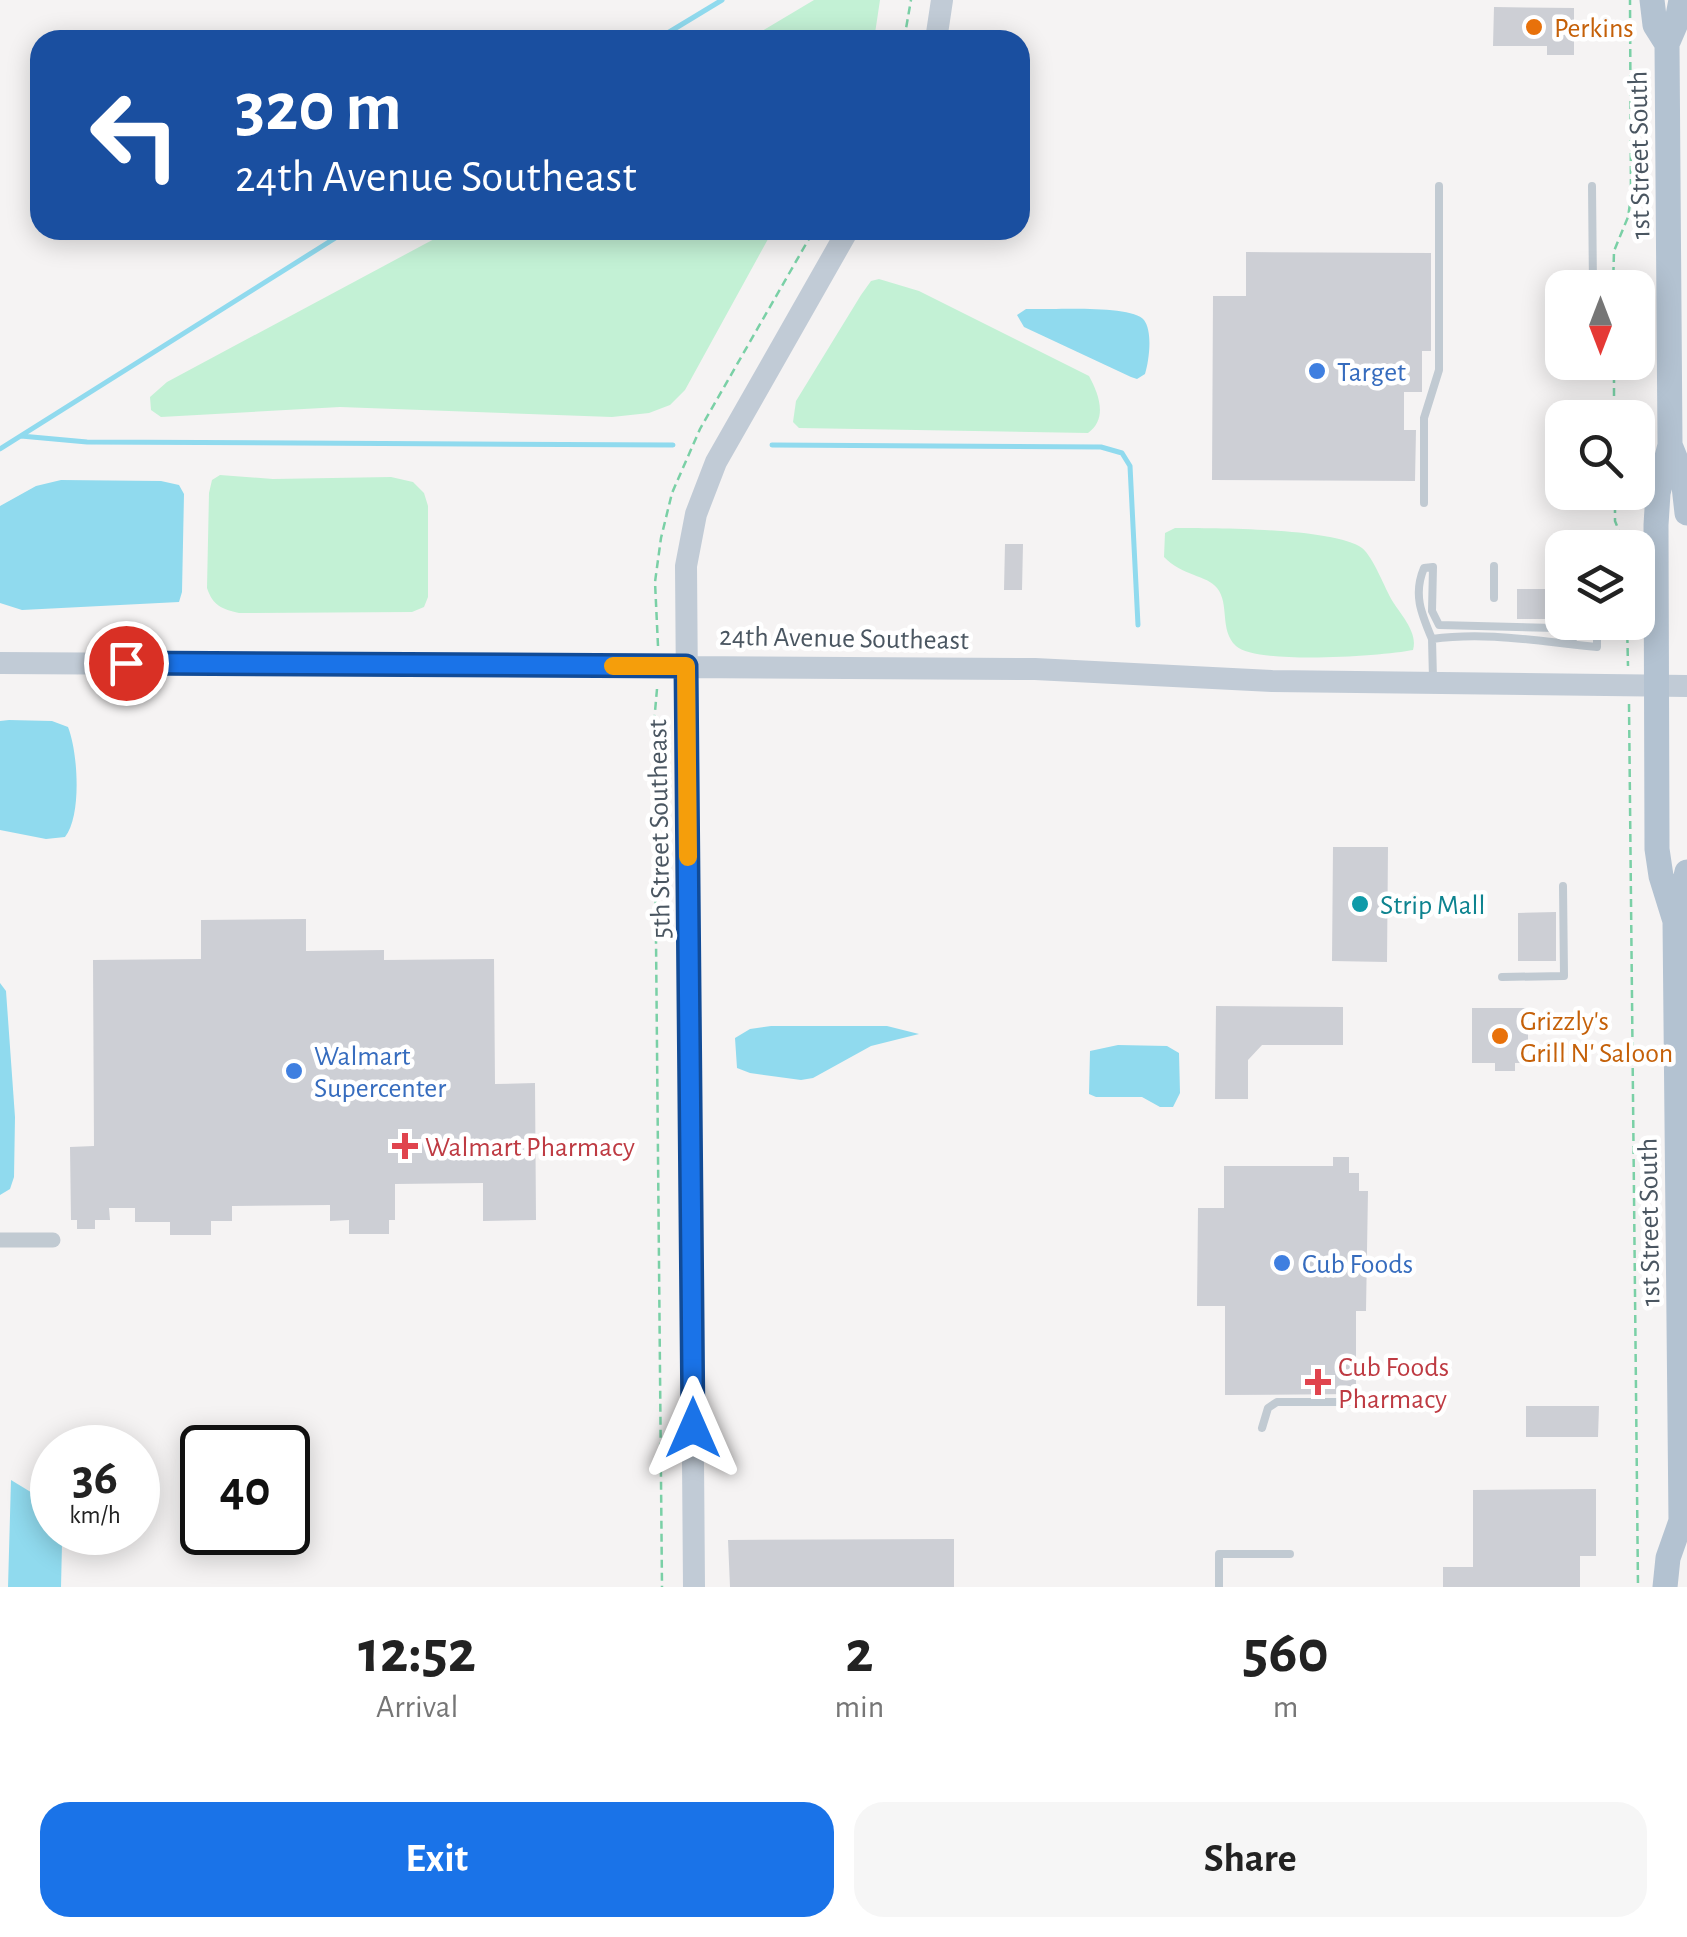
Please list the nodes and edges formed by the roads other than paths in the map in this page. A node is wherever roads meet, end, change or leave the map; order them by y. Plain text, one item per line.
1 (942, 0) edge
2 (1652, 0) edge
3 (1681, 0) edge
4 (938, 30) edge
5 (1667, 44) junction
6 (1678, 124) edge
7 (1678, 161) edge
8 (1440, 186) dead end
9 (1592, 186) dead end
10 (842, 240) edge
11 (1593, 270) edge
12 (1679, 299) edge
13 (1679, 357) edge
14 (1679, 445) edge
15 (1424, 504) dead end
16 (1687, 513) edge
17 (1494, 566) dead end
18 (1418, 597) junction
19 (1432, 598) junction
20 (1494, 598) dead end
21 (1432, 639) junction
22 (1597, 640) edge
23 (1576, 645) junction
24 (0, 663) edge
25 (686, 666) junction
26 (1434, 684) junction
27 (1687, 686) edge
28 (1656, 687) junction
29 (1687, 872) edge
30 (1563, 886) dead end
31 (1681, 921) edge
32 (1502, 978) dead end
33 (0, 1240) edge
34 (53, 1240) dead end
35 (1380, 1402) dead end
36 (1262, 1428) dead end
37 (1684, 1529) edge
38 (1290, 1554) dead end
39 (694, 1587) edge
40 (1218, 1587) edge
41 (1666, 1587) edge

1 - 4 street
2 - 5 main road, 1st Street South
3 - 5 main road, 1st Street South
5 - 6 main road, 1st Street South
6 - 7 main road, 1st Street South
7 - 12 main road, 1st Street South
8 - 15 lane
9 - 11 lane
10 - 25 street, 5th Street Southeast
12 - 13 main road, 1st Street South
13 - 14 main road, 1st Street South
14 - 16 main road, 1st Street South
14 - 28 main road, 1st Street South
17 - 20 lane
18 - 19 lane
18 - 19 lane
18 - 21 lane
19 - 23 lane
21 - 23 lane
21 - 26 lane
22 - 23 lane
24 - 25 street, 24th Avenue Southeast
25 - 26 street, 24th Avenue Southeast
25 - 39 street, 5th Street Southeast
26 - 28 street, 24th Avenue Southeast
27 - 28 street, 24th Avenue Southeast
28 - 31 main road, 1st Street South
29 - 31 main road, 1st Street South
30 - 32 lane
31 - 37 main road, 1st Street South
33 - 34 street
35 - 36 lane
37 - 41 main road, 1st Street South
38 - 40 lane

